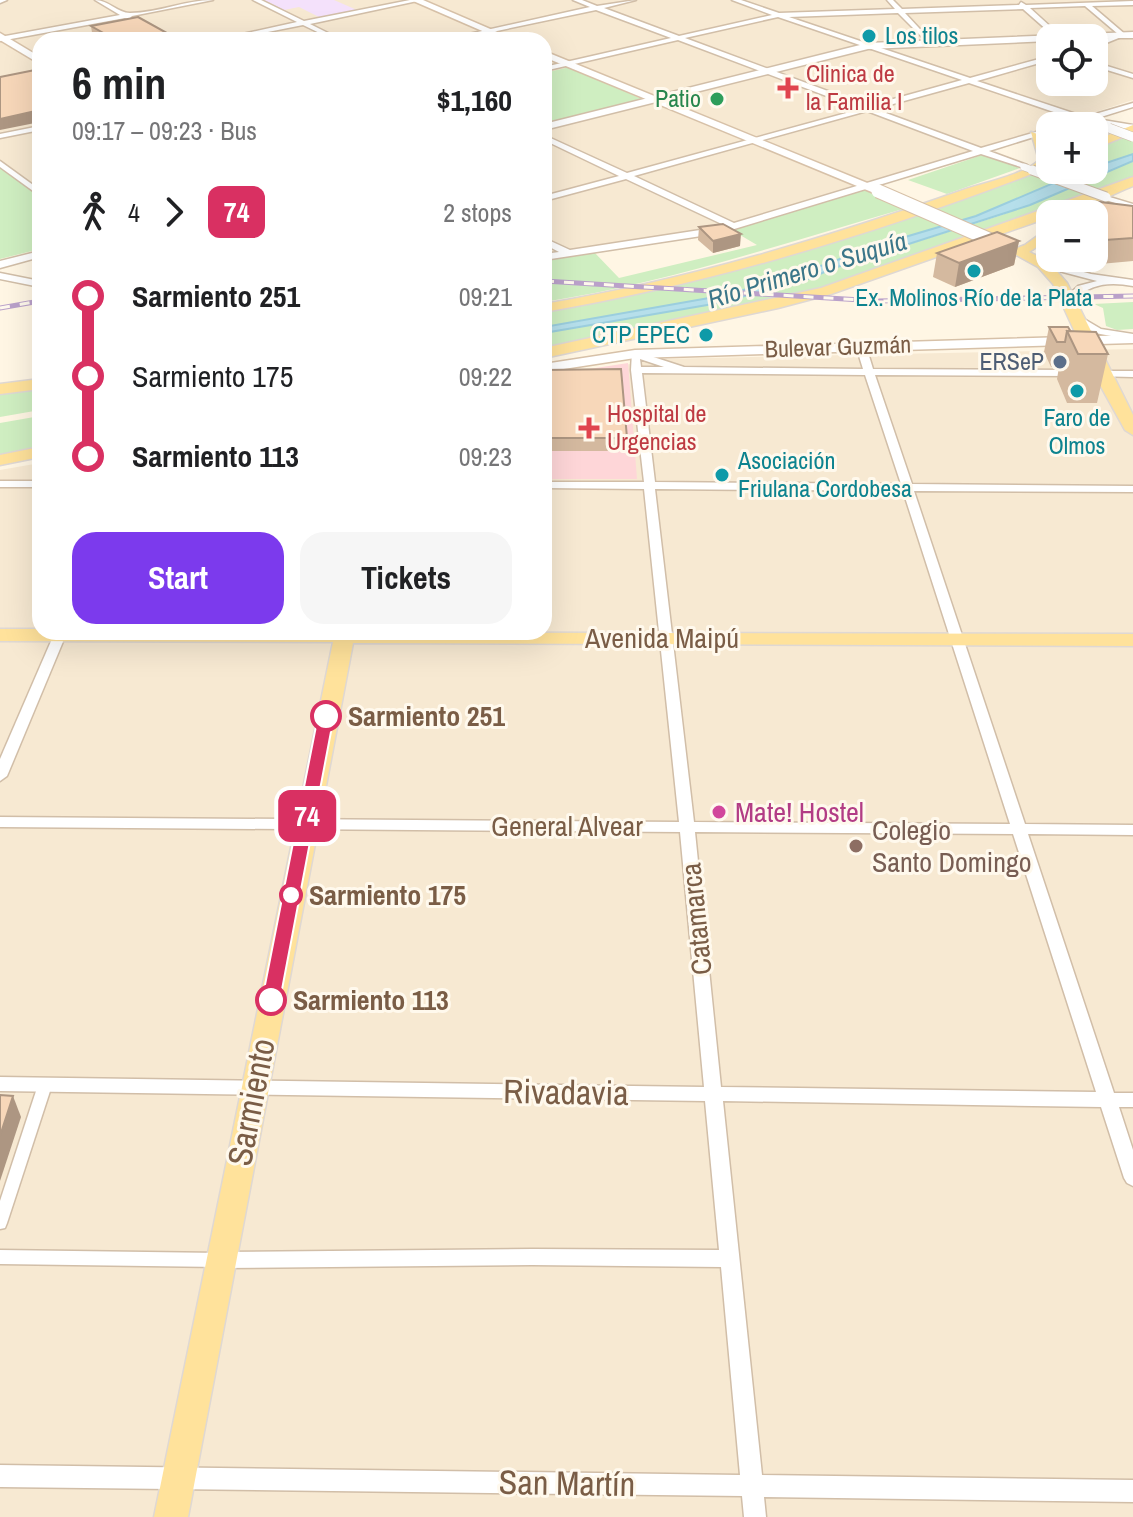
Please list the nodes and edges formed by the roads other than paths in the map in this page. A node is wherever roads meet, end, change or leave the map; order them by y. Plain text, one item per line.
1 (98, 0) edge
2 (210, 0) edge
3 (256, 0) edge
4 (417, 0) edge
5 (576, 0) edge
6 (633, 0) edge
7 (735, 0) edge
8 (767, 0) edge
9 (890, 0) edge
10 (1016, 0) edge
11 (1133, 3) edge
12 (1087, 5) junction
13 (1024, 7) junction
14 (596, 8) junction
15 (900, 11) junction
16 (779, 15) junction
17 (127, 16) junction
18 (303, 23) junction
19 (1044, 24) edge
20 (489, 31) junction
21 (35, 32) edge
22 (157, 32) edge
23 (258, 32) edge
24 (322, 32) edge
25 (484, 32) edge
26 (32, 33) edge
27 (1128, 35) edge
28 (1108, 36) edge
29 (1, 38) edge
30 (678, 38) junction
31 (1036, 39) edge
32 (1108, 41) edge
33 (930, 43) junction
34 (868, 46) junction
35 (32, 56) edge
36 (552, 57) edge
37 (1036, 62) edge
38 (567, 64) junction
39 (552, 67) edge
40 (1108, 68) edge
41 (767, 71) junction
42 (1133, 76) edge
43 (970, 81) junction
44 (654, 100) junction
45 (1133, 105) edge
46 (869, 109) junction
47 (1061, 112) edge
48 (1108, 113) edge
49 (1108, 124) edge
50 (552, 125) edge
51 (1129, 127) edge
52 (1108, 128) edge
53 (32, 130) edge
54 (1035, 135) edge
55 (0, 136) edge
56 (1133, 137) edge
57 (1108, 138) edge
58 (552, 141) edge
59 (755, 141) junction
60 (982, 151) junction
61 (0, 163) edge
62 (1036, 168) edge
63 (626, 176) junction
64 (1133, 181) edge
65 (32, 185) edge
66 (870, 188) junction
67 (552, 197) edge
68 (1099, 198) junction
69 (1096, 200) edge
70 (1133, 207) edge
71 (733, 226) junction
72 (1036, 243) edge
73 (552, 245) edge
74 (1016, 251) junction
75 (568, 254) junction
76 (32, 256) edge
77 (552, 256) edge
78 (1036, 261) edge
79 (0, 265) edge
80 (1049, 272) edge
81 (1074, 272) edge
82 (0, 276) edge
83 (32, 282) edge
84 (1133, 283) edge
85 (1070, 298) junction
86 (552, 307) edge
87 (1079, 319) junction
88 (1133, 338) edge
89 (1088, 341) junction
90 (861, 346) junction
91 (552, 351) edge
92 (635, 354) junction
93 (552, 367) edge
94 (636, 370) junction
95 (682, 370) junction
96 (868, 371) junction
97 (1102, 374) junction
98 (1133, 374) edge
99 (32, 385) edge
100 (0, 389) edge
101 (1133, 430) edge
102 (32, 454) edge
103 (0, 460) edge
104 (0, 484) edge
105 (32, 484) edge
106 (552, 485) edge
107 (647, 485) junction
108 (907, 486) junction
109 (1133, 489) edge
110 (0, 623) edge
111 (32, 624) edge
112 (552, 626) edge
113 (1133, 629) edge
114 (665, 632) junction
115 (552, 633) edge
116 (954, 633) junction
117 (32, 634) edge
118 (0, 635) edge
119 (58, 640) edge
120 (343, 640) edge
121 (1133, 640) edge
122 (0, 776) edge
123 (0, 822) edge
124 (305, 824) junction
125 (687, 827) junction
126 (1019, 830) junction
127 (1133, 830) edge
128 (0, 1084) edge
129 (45, 1085) junction
130 (254, 1088) junction
131 (714, 1094) junction
132 (1107, 1100) junction
133 (1133, 1100) edge
134 (1133, 1178) edge
135 (0, 1223) edge
136 (0, 1257) edge
137 (730, 1259) junction
138 (220, 1260) junction
139 (0, 1476) edge
140 (178, 1478) junction
141 (753, 1485) junction
142 (1133, 1491) edge
143 (171, 1517) edge
144 (755, 1517) edge

1 - 17 street
2 - 17 street
3 - 18 street
4 - 18 street
4 - 20 main road
5 - 14 street
6 - 14 street
7 - 16 street
8 - 16 street
9 - 15 street
10 - 13 street
11 - 12 street
12 - 13 street
12 - 27 street
13 - 15 street
13 - 19 street
14 - 20 street
14 - 30 street
15 - 16 street
15 - 33 street
16 - 30 street
16 - 34 street
17 - 21 street
17 - 22 street
18 - 23 street
18 - 24 street
20 - 25 street
26 - 29 street
27 - 28 street
27 - 32 street
29 - 35 main road
30 - 38 street
30 - 41 street
31 - 33 street
33 - 34 street
34 - 41 street
34 - 43 street
36 - 38 main road
37 - 43 street
38 - 39 street
38 - 44 main road
40 - 42 street
41 - 44 street
41 - 46 street
43 - 46 street
43 - 47 street
44 - 50 street
44 - 59 main road
45 - 48 street
46 - 59 street
46 - 60 street
49 - 51 street
51 - 57 main road
52 - 56 street, bridge
53 - 55 street
54 - 60 street
58 - 63 street
59 - 63 street
59 - 66 main road
60 - 66 street
60 - 68 street, bridge
61 - 65 street
62 - 86 main road
63 - 67 street
63 - 71 street
64 - 68 main road
66 - 71 street
66 - 74 main road, bridge
68 - 69 main road
68 - 70 street
68 - 91 main road
71 - 75 street
72 - 74 main road
73 - 75 street
74 - 78 main road
75 - 77 street
76 - 79 street
80 - 85 main road
81 - 84 street
82 - 83 street
84 - 85 street
85 - 87 main road
87 - 88 street
87 - 89 main road
88 - 89 main road, Bulevar Guzmán
89 - 90 main road, Bulevar Guzmán
89 - 97 main road
90 - 92 main road, Bulevar Guzmán
90 - 96 street
92 - 93 main road, Bulevar Guzmán
92 - 94 street, Catamarca
92 - 95 street
94 - 95 street
94 - 107 street, Catamarca
95 - 96 street
96 - 97 street
96 - 108 street
97 - 98 street
97 - 101 main road
99 - 100 main road
102 - 103 main road
104 - 105 street
106 - 107 street
107 - 108 street
107 - 114 street, Catamarca
108 - 109 street
108 - 116 street
110 - 111 main road
112 - 114 main road, Avenida Maipú
113 - 116 main road, Avenida Maipú
114 - 115 main road, Avenida Maipú
114 - 116 main road, Avenida Maipú
114 - 125 street, Catamarca
116 - 121 main road, Avenida Maipú
116 - 126 street
117 - 118 main road, Avenida Maipú
119 - 122 street
120 - 124 main road, Sarmiento
123 - 124 street, General Alvear
124 - 125 street, General Alvear
124 - 130 main road, Sarmiento
125 - 126 street, General Alvear
125 - 131 street, Catamarca
126 - 127 street, General Alvear
126 - 132 street
128 - 129 street, Rivadavia
129 - 130 street, Rivadavia
129 - 135 street
130 - 131 street, Rivadavia
130 - 138 main road, Sarmiento
131 - 132 street, Rivadavia
131 - 137 street, Catamarca
132 - 133 street, Rivadavia
132 - 134 street
136 - 138 street
137 - 138 street
137 - 141 street, Catamarca
138 - 140 main road, Sarmiento
139 - 140 street, San Martín
140 - 141 street, San Martín
140 - 143 main road, Sarmiento
141 - 142 street, San Martín
141 - 144 street, Catamarca

